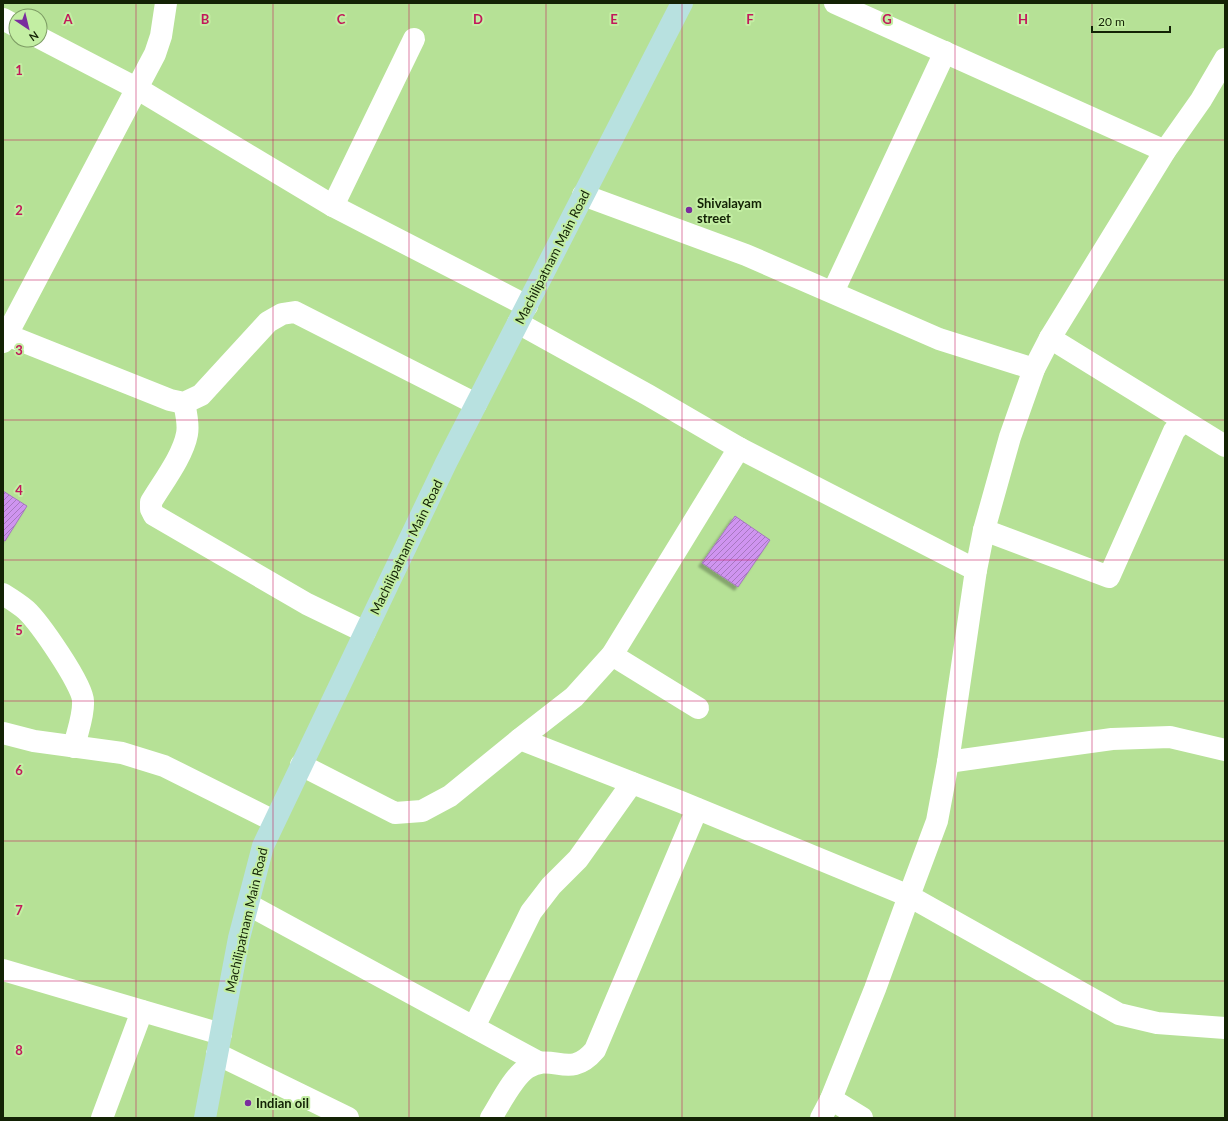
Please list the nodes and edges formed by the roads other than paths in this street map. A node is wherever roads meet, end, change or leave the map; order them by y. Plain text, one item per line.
1 (166, 3) edge
2 (682, 3) edge
3 (835, 3) edge
4 (414, 39) dead end
5 (48, 42) edge
6 (945, 52) junction
7 (1225, 59) edge
8 (138, 89) junction
9 (1165, 151) junction
10 (583, 195) junction
11 (333, 206) junction
12 (833, 292) junction
13 (523, 315) junction
14 (1050, 338) junction
15 (5, 339) edge
16 (1034, 369) junction
17 (184, 403) junction
18 (476, 404) junction
19 (1182, 422) junction
20 (1225, 446) edge
21 (738, 448) junction
22 (984, 530) junction
23 (976, 570) junction
24 (3, 594) edge
25 (365, 632) junction
26 (612, 655) junction
27 (698, 708) dead end
28 (3, 733) edge
29 (520, 739) junction
30 (74, 747) junction
31 (1225, 750) edge
32 (948, 762) junction
33 (301, 765) junction
34 (632, 783) junction
35 (697, 809) junction
36 (274, 821) junction
37 (908, 896) junction
38 (249, 904) junction
39 (3, 970) edge
40 (142, 1011) junction
41 (474, 1027) junction
42 (1225, 1028) edge
43 (219, 1044) junction
44 (538, 1062) junction
45 (831, 1099) junction
46 (102, 1118) edge
47 (205, 1118) edge
48 (348, 1118) edge
49 (491, 1118) edge
50 (821, 1118) edge
51 (862, 1118) edge

1 - 8 street
2 - 10 street, Machilipatnam Main Road
3 - 6 street
4 - 11 street
5 - 8 street
6 - 9 street
6 - 12 street
7 - 9 street
8 - 11 street
8 - 15 street
9 - 14 street
10 - 12 street
10 - 13 street, Machilipatnam Main Road
11 - 13 street
12 - 16 street
13 - 18 street, Machilipatnam Main Road
13 - 21 street
14 - 16 street
14 - 19 street
15 - 17 street
16 - 22 street
17 - 18 street
17 - 25 street
18 - 25 street, Machilipatnam Main Road
19 - 20 street
19 - 22 street
21 - 23 street
21 - 26 street
22 - 23 street
23 - 32 street
24 - 30 street
25 - 33 street, Machilipatnam Main Road
26 - 27 street
26 - 29 street
28 - 30 street
29 - 33 street
29 - 34 street
30 - 36 street
31 - 32 street
32 - 37 street
33 - 36 street, Machilipatnam Main Road
34 - 35 street
34 - 41 street
35 - 37 street
35 - 44 street
36 - 38 street, Machilipatnam Main Road
37 - 42 street
37 - 45 street
38 - 41 street
38 - 43 street, Machilipatnam Main Road
39 - 40 street
40 - 43 street
40 - 46 street
41 - 44 street
43 - 47 street, Machilipatnam Main Road
43 - 48 street
44 - 49 street
45 - 50 street
45 - 51 street

